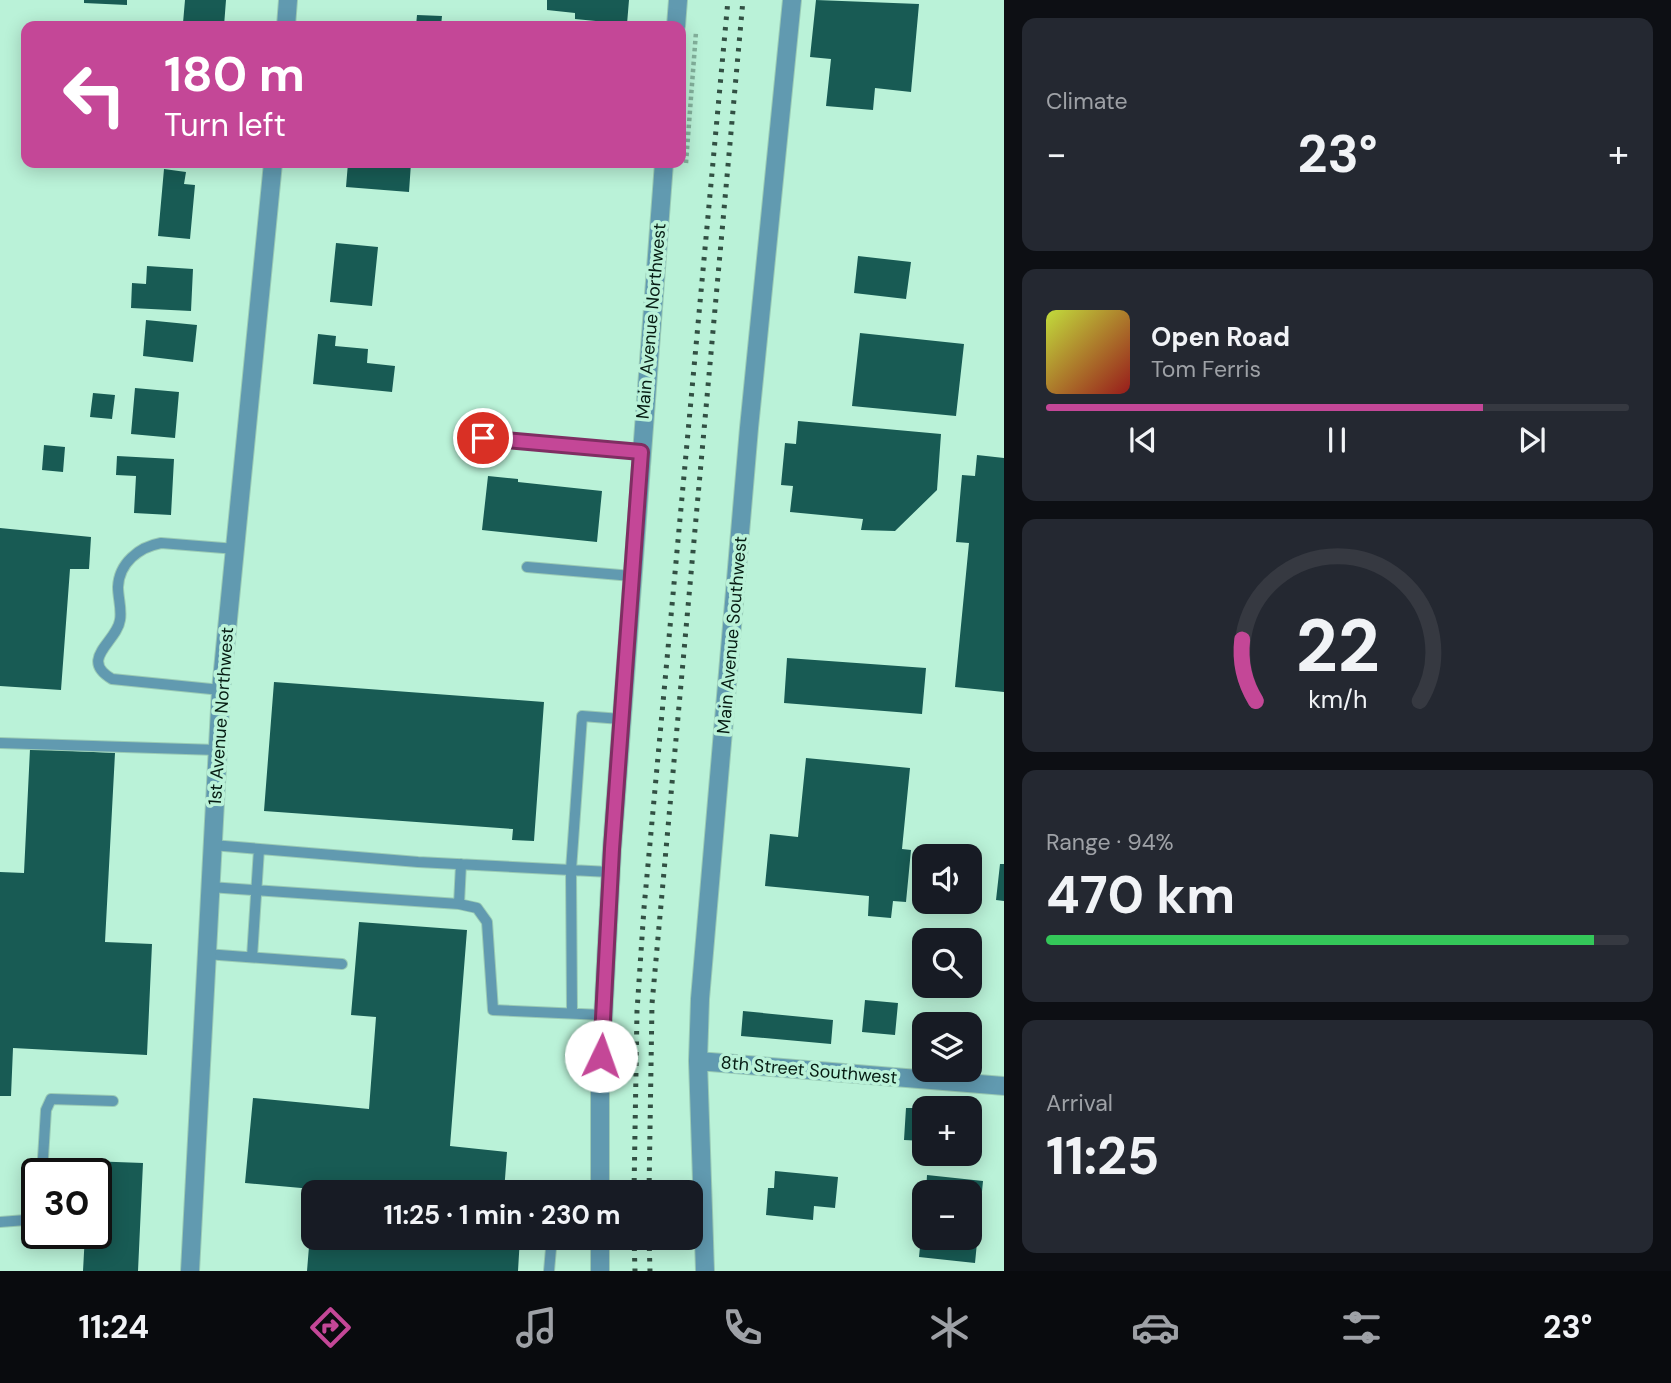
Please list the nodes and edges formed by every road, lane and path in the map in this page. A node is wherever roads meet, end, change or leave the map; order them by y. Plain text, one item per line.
1 (288, 0) edge
2 (678, 0) edge
3 (792, 0) edge
4 (286, 21) edge
5 (676, 21) edge
6 (273, 168) edge
7 (664, 168) edge
8 (483, 438) dead end
9 (641, 452) junction
10 (236, 549) junction
11 (527, 567) dead end
12 (632, 576) junction
13 (220, 690) junction
14 (621, 719) junction
15 (0, 743) edge
16 (218, 750) junction
17 (212, 845) junction
18 (259, 849) junction
19 (461, 864) junction
20 (571, 870) junction
21 (610, 872) junction
22 (210, 887) junction
23 (257, 890) junction
24 (459, 904) junction
25 (206, 954) junction
26 (252, 957) junction
27 (342, 964) dead end
28 (572, 1013) junction
29 (603, 1015) junction
30 (698, 1061) junction
31 (1004, 1086) edge
32 (113, 1101) dead end
33 (43, 1158) edge
34 (600, 1180) edge
35 (21, 1220) edge
36 (0, 1222) edge
37 (192, 1238) junction
38 (551, 1250) edge
39 (600, 1250) edge
40 (183, 1271) edge
41 (190, 1271) edge
42 (549, 1271) edge
43 (600, 1271) edge
44 (705, 1271) edge

1 - 4 street
2 - 5 street
3 - 30 street, Main Avenue Southwest
6 - 10 street, 1st Avenue Northwest
7 - 9 street, Main Avenue Northwest
8 - 9 lane
9 - 12 street, Main Avenue Northwest
10 - 13 street, 1st Avenue Northwest
10 - 13 lane
11 - 12 lane
12 - 14 street, Main Avenue Northwest
13 - 16 street, 1st Avenue Northwest
14 - 20 lane
14 - 21 street, Main Avenue Northwest
15 - 16 lane
16 - 17 street, 1st Avenue Northwest
17 - 18 lane
17 - 22 street, 1st Avenue Northwest
18 - 19 lane
18 - 23 lane
19 - 20 lane
19 - 24 lane
20 - 21 lane
20 - 28 lane
21 - 29 street, Main Avenue Northwest
22 - 23 lane
22 - 25 street, 1st Avenue Northwest
23 - 24 lane
23 - 26 lane
24 - 28 lane
25 - 26 lane
25 - 37 street, 1st Avenue Northwest
26 - 27 lane
28 - 29 lane
29 - 34 street, Main Avenue Northwest
30 - 31 street, 8th Street Southwest
30 - 44 street, Main Avenue Southwest
32 - 33 lane
35 - 36 lane
37 - 40 street
37 - 41 street, 1st Avenue Northwest
38 - 42 lane
39 - 43 street

